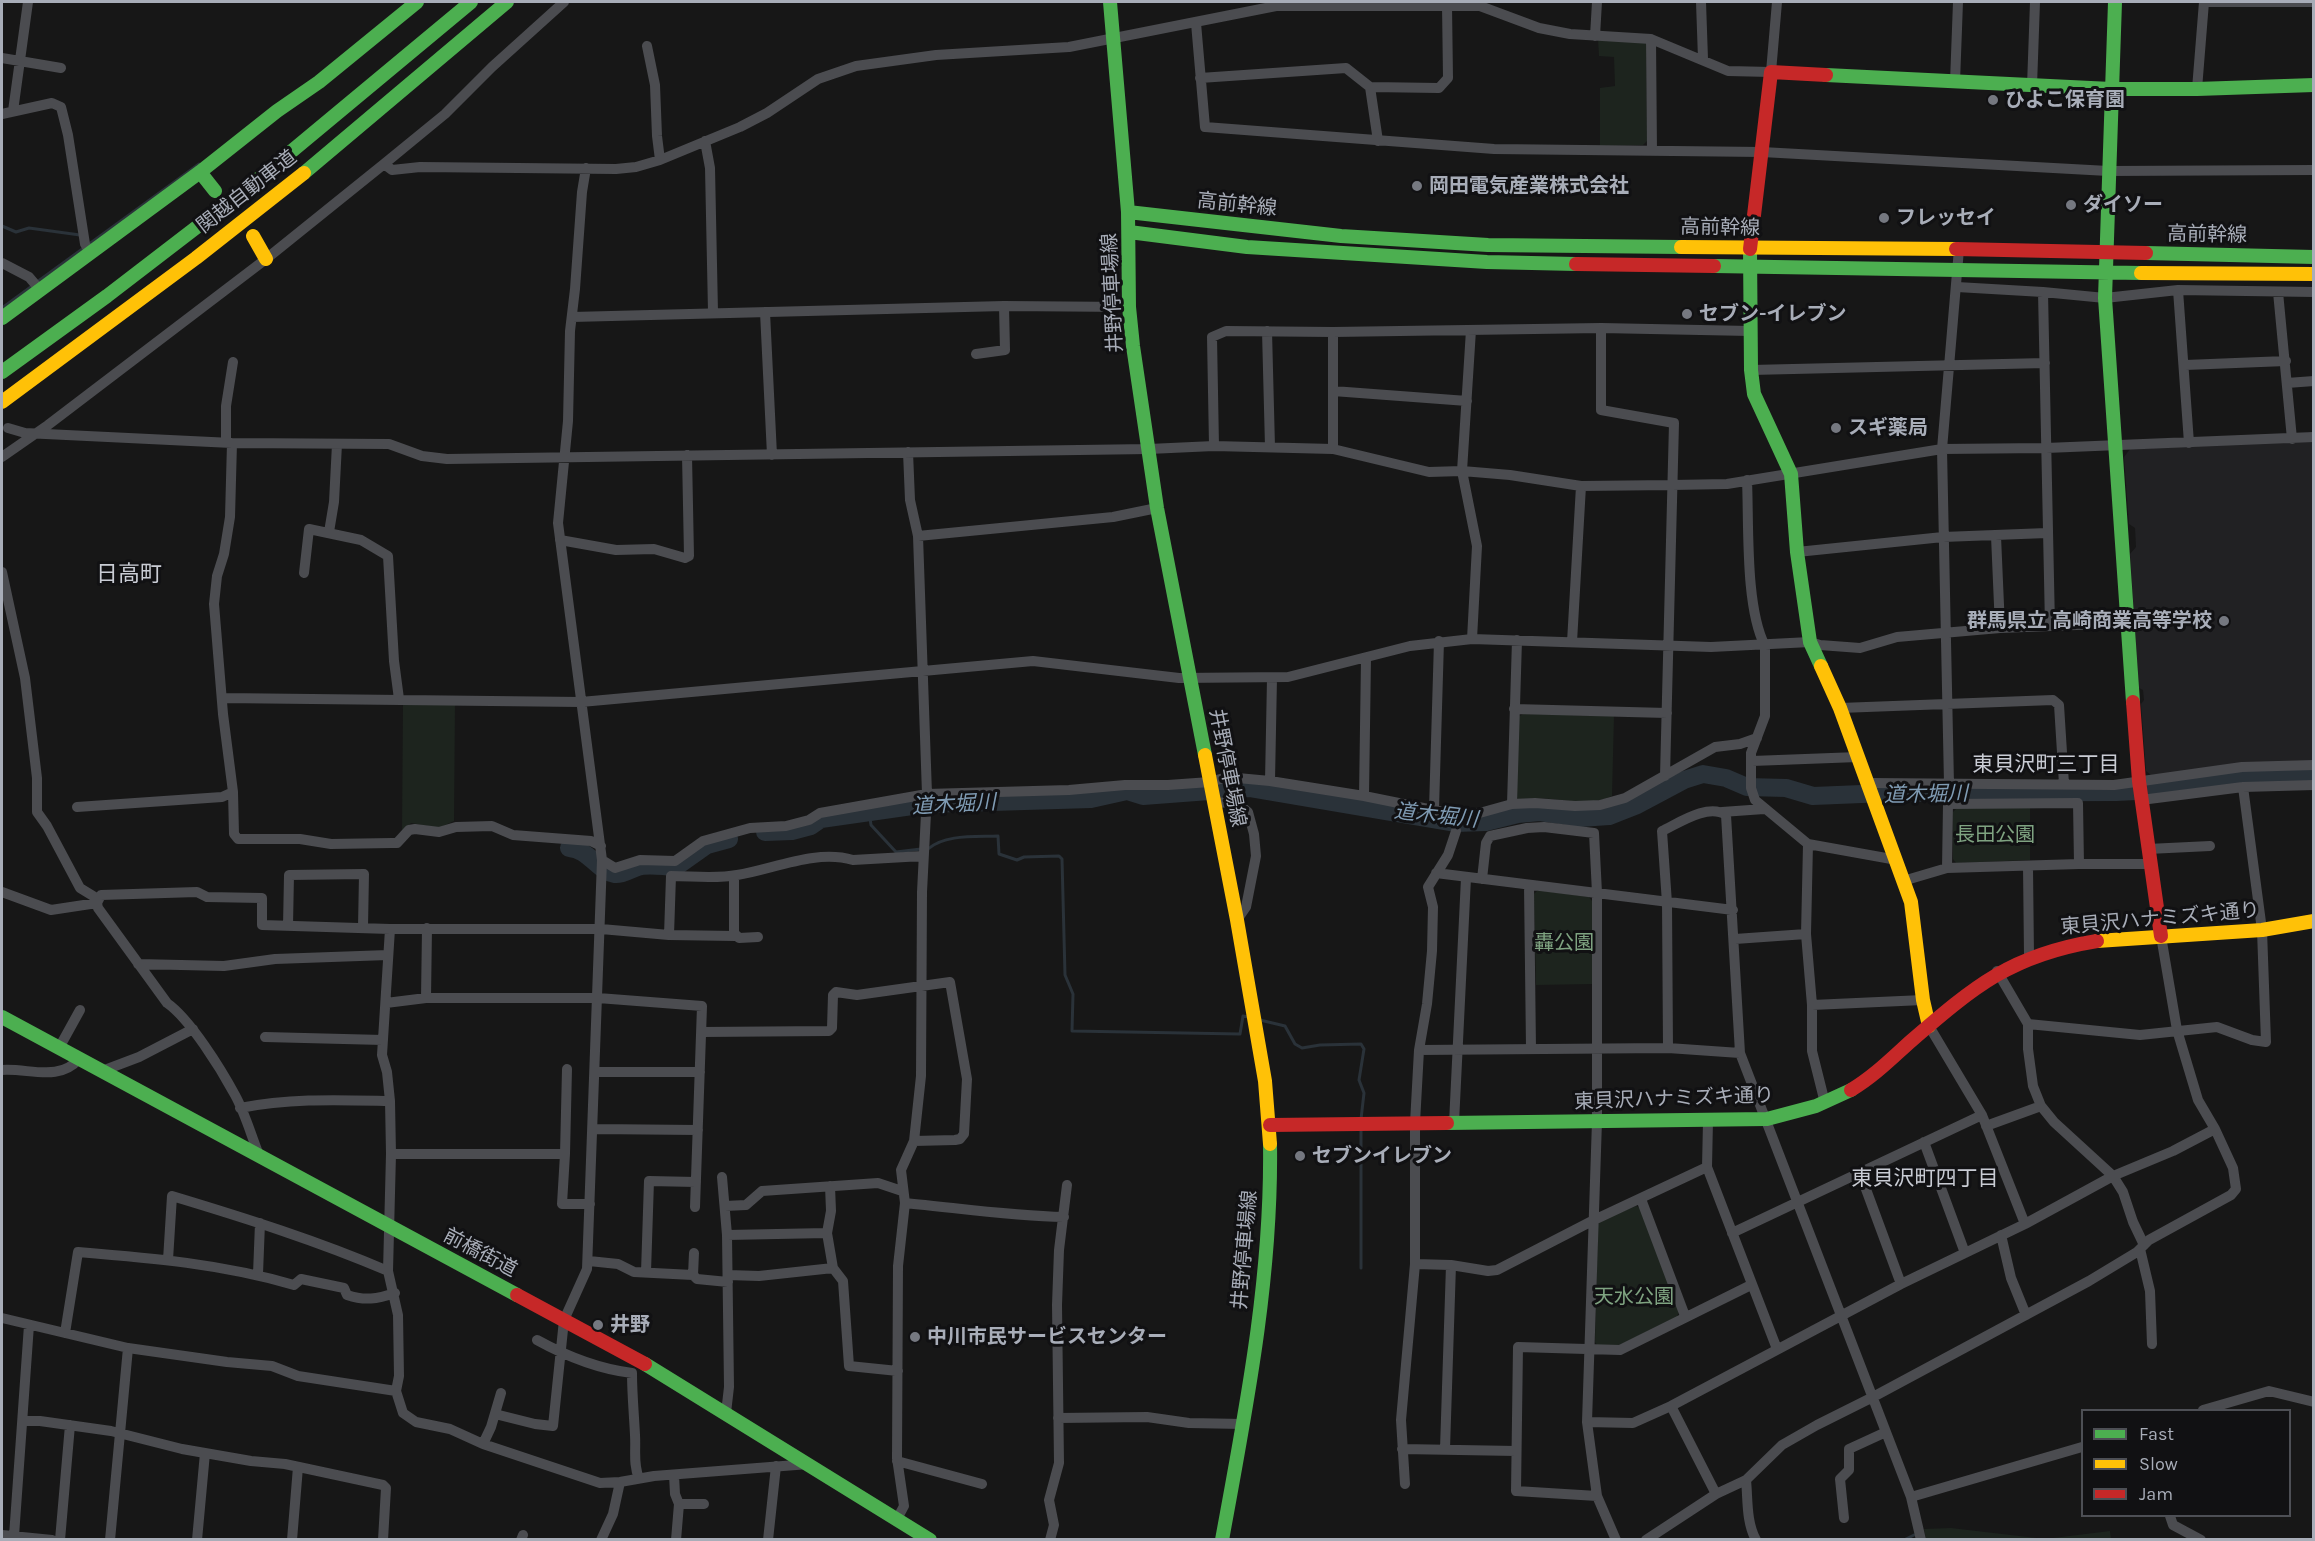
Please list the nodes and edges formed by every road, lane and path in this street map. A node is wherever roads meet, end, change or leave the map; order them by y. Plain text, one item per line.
1 (28, 2) edge
2 (417, 2) edge
3 (471, 2) edge
4 (507, 2) edge
5 (564, 2) edge
6 (1110, 2) edge
7 (1501, 2) edge
8 (1597, 2) edge
9 (1701, 2) edge
10 (1777, 2) edge
11 (1958, 2) edge
12 (2035, 2) edge
13 (2115, 2) edge
14 (2204, 2) edge
15 (2313, 2) edge
16 (1276, 4) edge
17 (1447, 5) junction
18 (1499, 14) junction
19 (1196, 23) junction
20 (1595, 36) junction
21 (1114, 38) junction
22 (1651, 39) junction
23 (647, 46) dead end
24 (2, 58) edge
25 (1703, 59) junction
26 (21, 61) junction
27 (61, 68) dead end
28 (1771, 72) junction
29 (1200, 78) junction
30 (1955, 82) junction
31 (2032, 86) junction
32 (2313, 86) edge
33 (1370, 87) junction
34 (2111, 88) junction
35 (2197, 89) junction
36 (7, 113) edge
37 (705, 141) junction
38 (1378, 141) junction
39 (1652, 151) junction
40 (1762, 152) junction
41 (660, 160) junction
42 (384, 164) junction
43 (586, 168) junction
44 (2313, 170) edge
45 (2108, 171) junction
46 (200, 172) junction
47 (215, 191) dead end
48 (1128, 212) junction
49 (1129, 232) junction
50 (253, 236) dead end
51 (1750, 248) junction
52 (1959, 249) junction
53 (2104, 252) junction
54 (92, 254) junction
55 (2313, 257) edge
56 (266, 260) junction
57 (2, 262) edge
58 (1751, 266) junction
59 (1958, 271) junction
60 (2105, 271) junction
61 (2313, 274) edge
62 (1957, 287) junction
63 (2178, 290) junction
64 (41, 291) junction
65 (2043, 292) junction
66 (2278, 292) junction
67 (2313, 292) edge
68 (2105, 298) junction
69 (1004, 306) junction
70 (1130, 307) junction
71 (713, 312) junction
72 (765, 312) junction
73 (572, 317) junction
74 (2, 318) edge
75 (1601, 328) junction
76 (1471, 330) junction
77 (1267, 331) junction
78 (1750, 331) junction
79 (1333, 332) junction
80 (976, 354) dead end
81 (2286, 361) junction
82 (233, 362) dead end
83 (2045, 363) junction
84 (1949, 366) junction
85 (2185, 366) junction
86 (1751, 370) junction
87 (2, 372) edge
88 (2313, 381) edge
89 (2287, 383) junction
90 (1333, 391) junction
91 (1467, 401) junction
92 (2, 402) edge
93 (8, 428) dead end
94 (37, 434) junction
95 (2313, 437) edge
96 (2292, 439) junction
97 (229, 443) junction
98 (2189, 443) junction
99 (337, 444) junction
100 (2115, 445) junction
101 (1214, 446) junction
102 (1270, 447) junction
103 (2046, 448) junction
104 (1149, 449) junction
105 (1333, 449) junction
106 (1942, 449) junction
107 (908, 452) junction
108 (772, 455) junction
109 (687, 456) junction
110 (2, 457) edge
111 (563, 459) junction
112 (1462, 471) junction
113 (1791, 474) junction
114 (1747, 480) junction
115 (1672, 485) junction
116 (1581, 486) junction
117 (1157, 507) junction
118 (329, 532) junction
119 (2047, 533) junction
120 (918, 536) junction
121 (1996, 536) junction
122 (1943, 537) junction
123 (560, 540) junction
124 (1797, 552) junction
125 (2, 572) edge
126 (304, 573) dead end
127 (2127, 623) junction
128 (2050, 626) junction
129 (2000, 628) junction
130 (1945, 634) junction
131 (1472, 639) junction
132 (1517, 640) junction
133 (1439, 641) junction
134 (1572, 642) junction
135 (1810, 642) junction
136 (1669, 645) junction
137 (1765, 646) junction
138 (1366, 658) junction
139 (923, 672) junction
140 (1272, 678) junction
141 (1191, 679) junction
142 (222, 698) junction
143 (399, 699) junction
144 (581, 702) junction
145 (1947, 704) junction
146 (1840, 708) junction
147 (1514, 709) junction
148 (1667, 713) junction
149 (1757, 738) junction
150 (1858, 757) junction
151 (1752, 761) junction
152 (2313, 765) edge
153 (1665, 776) junction
154 (1270, 781) junction
155 (2139, 781) junction
156 (1210, 782) junction
157 (1949, 784) junction
158 (2064, 784) junction
159 (1869, 785) junction
160 (2313, 785) edge
161 (2243, 787) junction
162 (233, 792) junction
163 (927, 794) junction
164 (1364, 796) junction
165 (2141, 800) junction
166 (1213, 803) junction
167 (1512, 804) junction
168 (77, 807) dead end
169 (1434, 809) junction
170 (1764, 809) junction
171 (1722, 812) junction
172 (1456, 831) dead end
173 (1808, 844) junction
174 (601, 846) junction
175 (2210, 846) dead end
176 (2148, 849) junction
177 (923, 856) junction
178 (602, 860) junction
179 (1897, 860) junction
180 (2079, 864) junction
181 (2150, 864) junction
182 (2028, 867) junction
183 (1947, 868) junction
184 (1436, 873) junction
185 (734, 876) junction
186 (1466, 878) junction
187 (1482, 879) junction
188 (1903, 881) junction
189 (1529, 886) junction
190 (2, 892) edge
191 (1597, 893) junction
192 (97, 901) junction
193 (1666, 903) junction
194 (1733, 910) junction
195 (1237, 920) junction
196 (2313, 921) edge
197 (288, 926) junction
198 (363, 927) junction
199 (390, 928) junction
200 (427, 928) junction
201 (601, 929) junction
202 (2262, 930) junction
203 (1806, 934) junction
204 (669, 935) junction
205 (735, 936) junction
206 (2162, 936) junction
207 (758, 937) dead end
208 (1735, 939) junction
209 (388, 955) junction
210 (2029, 956) junction
211 (138, 964) junction
212 (1997, 971) junction
213 (921, 984) junction
214 (426, 998) junction
215 (598, 998) junction
216 (1923, 1000) junction
217 (386, 1003) junction
218 (1812, 1005) junction
219 (80, 1010) dead end
220 (2, 1017) edge
221 (2028, 1024) junction
222 (1929, 1026) junction
223 (193, 1029) junction
224 (2176, 1030) junction
225 (702, 1032) junction
226 (265, 1037) dead end
227 (383, 1040) junction
228 (59, 1048) junction
229 (1668, 1048) junction
230 (1531, 1049) junction
231 (1597, 1049) junction
232 (1419, 1050) junction
233 (1458, 1050) junction
234 (1740, 1053) junction
235 (79, 1059) junction
236 (567, 1069) dead end
237 (2, 1070) edge
238 (102, 1071) junction
239 (596, 1072) junction
240 (700, 1072) junction
241 (390, 1101) junction
242 (1825, 1103) junction
243 (2041, 1106) junction
244 (240, 1108) junction
245 (1767, 1119) junction
246 (1984, 1120) junction
247 (1597, 1121) junction
248 (1708, 1121) junction
249 (1415, 1123) junction
250 (1454, 1123) junction
251 (1270, 1125) junction
252 (593, 1129) junction
253 (2216, 1129) junction
254 (698, 1130) junction
255 (915, 1141) junction
256 (1924, 1142) junction
257 (391, 1154) junction
258 (565, 1154) junction
259 (260, 1157) junction
260 (1707, 1167) junction
261 (1860, 1173) junction
262 (2113, 1176) junction
263 (722, 1177) dead end
264 (696, 1182) junction
265 (1067, 1185) dead end
266 (830, 1186) junction
267 (902, 1191) junction
268 (1641, 1199) junction
269 (1799, 1202) junction
270 (905, 1203) junction
271 (590, 1204) junction
272 (725, 1206) junction
273 (695, 1207) dead end
274 (1064, 1217) junction
275 (1594, 1220) junction
276 (260, 1223) junction
277 (2025, 1224) junction
278 (388, 1227) junction
279 (827, 1233) junction
280 (1732, 1233) junction
281 (727, 1235) junction
282 (2001, 1235) junction
283 (2142, 1247) junction
284 (694, 1253) dead end
285 (1965, 1253) junction
286 (168, 1260) junction
287 (589, 1261) junction
288 (1415, 1264) junction
289 (1451, 1265) junction
290 (833, 1268) junction
291 (388, 1271) junction
292 (646, 1272) junction
293 (258, 1274) junction
294 (693, 1275) junction
295 (728, 1278) junction
296 (1901, 1284) junction
297 (1751, 1285) junction
298 (395, 1293) junction
299 (2026, 1315) junction
300 (1685, 1316) junction
301 (1842, 1317) junction
302 (2, 1318) edge
303 (564, 1320) junction
304 (29, 1325) junction
305 (65, 1333) junction
306 (537, 1340) dead end
307 (2152, 1344) dead end
308 (128, 1348) junction
309 (1777, 1349) junction
310 (1589, 1350) junction
311 (561, 1352) junction
312 (622, 1352) junction
313 (618, 1371) junction
314 (898, 1371) junction
315 (396, 1390) junction
316 (501, 1394) dead end
317 (1873, 1397) junction
318 (2313, 1402) edge
319 (1671, 1406) junction
320 (2206, 1409) edge
321 (726, 1413) junction
322 (495, 1414) junction
323 (1058, 1418) junction
324 (23, 1421) junction
325 (1587, 1422) junction
326 (1243, 1424) junction
327 (70, 1425) junction
328 (1886, 1432) junction
329 (119, 1433) junction
330 (483, 1444) junction
331 (2081, 1447) edge
332 (1401, 1449) junction
333 (1445, 1449) junction
334 (1516, 1451) junction
335 (205, 1453) junction
336 (897, 1461) junction
337 (810, 1464) junction
338 (776, 1466) junction
339 (298, 1467) junction
340 (674, 1475) junction
341 (639, 1478) junction
342 (1746, 1480) junction
343 (620, 1482) junction
344 (982, 1484) dead end
345 (1405, 1484) dead end
346 (1716, 1494) junction
347 (1597, 1496) junction
348 (1911, 1497) junction
349 (679, 1504) junction
350 (704, 1504) dead end
351 (2171, 1517) edge
352 (1844, 1518) dead end
353 (897, 1519) junction
354 (2, 1535) edge
355 (14, 1536) junction
356 (2194, 1538) edge
357 (52, 1539) edge
358 (60, 1539) edge
359 (110, 1539) edge
360 (198, 1539) edge
361 (292, 1539) edge
362 (383, 1539) edge
363 (601, 1539) edge
364 (676, 1539) edge
365 (768, 1539) edge
366 (930, 1539) edge
367 (1050, 1539) edge
368 (1222, 1539) edge
369 (1616, 1539) edge
370 (1646, 1539) edge
371 (1756, 1539) edge
372 (1921, 1539) edge

1 - 26 street
2 - 46 main road
3 - 87 main road, 関越自動車道
4 - 92 main road, 関越自動車道
5 - 42 street
6 - 21 main road, 井野停車場線
7 - 18 street
8 - 20 street
9 - 25 street
10 - 28 street
11 - 30 street
12 - 31 street
13 - 34 main road
14 - 15 street
14 - 35 street
16 - 17 street
16 - 19 street
17 - 18 street
17 - 33 street
18 - 20 street
19 - 21 street
19 - 29 street
20 - 22 street
21 - 37 street
21 - 48 main road, 井野停車場線
22 - 25 street
22 - 39 street
23 - 41 street
24 - 26 street
25 - 28 street
26 - 27 street
26 - 36 street
28 - 30 main road
28 - 40 main road
29 - 33 street
29 - 38 street
30 - 31 main road
31 - 34 main road
32 - 35 main road
33 - 38 street
34 - 35 main road
34 - 45 main road
36 - 54 street
37 - 41 street
37 - 71 street
38 - 39 street
39 - 40 street
40 - 45 street
40 - 51 main road
41 - 43 street
42 - 43 street
42 - 56 street
43 - 73 street
44 - 45 street
45 - 53 main road
46 - 47 main road
46 - 54 main road
48 - 49 main road, 井野停車場線
48 - 51 main road, 高前幹線
49 - 58 main road, 高前幹線
49 - 70 main road, 井野停車場線
50 - 56 main road
51 - 52 main road, 高前幹線
51 - 58 main road
52 - 53 main road, 高前幹線
52 - 59 street
53 - 55 main road, 高前幹線
53 - 60 main road
54 - 64 main road
56 - 94 street
57 - 64 street
58 - 59 main road, 高前幹線
58 - 78 main road
59 - 60 main road, 高前幹線
59 - 62 street
60 - 61 main road, 高前幹線
60 - 68 main road
62 - 65 street
62 - 84 street
63 - 66 street
63 - 68 street
63 - 85 street
64 - 74 main road
65 - 68 street
65 - 83 street
66 - 67 street
66 - 81 street
68 - 100 main road
69 - 70 street
69 - 72 street
69 - 80 street
70 - 104 main road, 井野停車場線
71 - 72 street
71 - 73 street
72 - 108 street
73 - 111 street
75 - 76 street
75 - 78 street
75 - 115 street
76 - 79 street
76 - 91 street
77 - 79 street
77 - 101 street
77 - 102 street
78 - 86 main road
79 - 90 street
81 - 85 street
81 - 89 street
82 - 97 street
83 - 84 street
83 - 103 street
84 - 86 street
84 - 106 street
85 - 98 street
86 - 113 main road
88 - 89 street
89 - 96 street
90 - 91 street
90 - 105 street
91 - 112 street
93 - 94 street
94 - 97 street
94 - 110 street
95 - 96 street
96 - 98 street
97 - 99 street
97 - 142 street
98 - 100 street
99 - 111 street
99 - 118 street
100 - 103 street
100 - 127 main road
101 - 102 street
101 - 104 street
102 - 105 street
103 - 106 street
103 - 119 street
104 - 107 street
104 - 117 main road, 井野停車場線
105 - 112 street
106 - 113 street
106 - 122 street
107 - 108 street
107 - 120 street
108 - 109 street
109 - 111 street
109 - 123 street
111 - 123 street
112 - 116 street
112 - 131 street
113 - 114 street
113 - 124 main road
114 - 115 street
114 - 137 street
115 - 116 street
115 - 136 street
116 - 134 street
117 - 120 street
117 - 141 main road, 井野停車場線
118 - 126 street
118 - 143 street
119 - 121 street
119 - 128 street
120 - 139 street
121 - 122 street
121 - 129 street
122 - 124 street
122 - 130 street
123 - 144 street
124 - 135 main road
125 - 192 street
127 - 128 street
127 - 155 main road
128 - 129 street
129 - 130 street
130 - 135 street
130 - 145 street
131 - 132 street
131 - 133 street
132 - 134 street
132 - 147 street
133 - 138 street
133 - 169 street
134 - 136 street
135 - 137 street
135 - 146 main road
136 - 137 street
136 - 148 street
137 - 149 street
138 - 140 street
138 - 164 street
139 - 141 street
139 - 144 street
139 - 163 street
140 - 141 street
140 - 154 street
141 - 156 main road, 井野停車場線
142 - 143 street
142 - 162 street
143 - 144 street
144 - 174 street
145 - 146 street
145 - 157 street
145 - 158 street
146 - 150 main road
147 - 148 street
147 - 167 street
148 - 153 street
149 - 151 street
149 - 153 street
150 - 151 street
150 - 159 main road
151 - 170 street
152 - 155 street
153 - 167 street
154 - 156 street
154 - 164 street
155 - 158 street
155 - 165 main road
156 - 163 street
156 - 166 main road, 井野停車場線
157 - 158 street
157 - 159 street
159 - 179 main road
160 - 161 street
161 - 165 street
161 - 202 street
162 - 168 street
162 - 174 street
163 - 177 street
163 - 178 street
164 - 169 street
165 - 176 main road
166 - 195 main road, 井野停車場線
166 - 195 street
167 - 169 street
170 - 171 street
170 - 173 street
171 - 193 street
171 - 194 street
172 - 184 street
173 - 179 street
173 - 203 street
174 - 178 street
175 - 176 street
176 - 181 main road
177 - 185 street
177 - 213 street
178 - 201 street
179 - 188 main road
180 - 181 street
180 - 182 street
180 - 183 street
181 - 206 main road
182 - 183 street
182 - 210 street
183 - 188 street
184 - 186 street
184 - 232 street
185 - 204 street
185 - 205 street
186 - 187 street
186 - 233 street
187 - 189 street
187 - 191 street
188 - 216 main road
189 - 191 street
189 - 230 street
190 - 192 street
191 - 193 street
191 - 231 street
192 - 197 street
192 - 211 street
193 - 194 street
193 - 229 street
194 - 208 street
195 - 251 main road, 井野停車場線
196 - 202 main road, 東貝沢ハナミズキ通り
197 - 198 street
197 - 198 street
198 - 199 street
199 - 200 street
199 - 209 street
200 - 201 street
200 - 214 street
201 - 204 street
201 - 215 street
202 - 206 main road, 東貝沢ハナミズキ通り
202 - 224 street
203 - 208 street
203 - 218 street
204 - 205 street
205 - 207 street
206 - 210 main road, 東貝沢ハナミズキ通り
206 - 224 street
208 - 234 street
209 - 211 street
209 - 217 street
210 - 212 main road, 東貝沢ハナミズキ通り
211 - 223 street
212 - 221 street
212 - 222 main road, 東貝沢ハナミズキ通り
213 - 225 street
213 - 255 street
213 - 255 street
214 - 215 street
214 - 217 street
215 - 225 street
215 - 239 street
216 - 218 street
216 - 222 main road
217 - 227 street
218 - 242 street
219 - 228 street
220 - 228 main road, 前橋街道
221 - 224 street
221 - 243 street
222 - 242 main road, 東貝沢ハナミズキ通り
222 - 246 street
223 - 238 street
223 - 244 street
224 - 253 street
225 - 240 street
226 - 227 street
227 - 241 street
228 - 235 main road, 前橋街道
229 - 231 street
229 - 234 street
230 - 231 street
230 - 233 street
231 - 247 street
232 - 233 street
232 - 249 street
233 - 250 street
234 - 245 street
235 - 237 street
235 - 238 main road, 前橋街道
236 - 258 street
238 - 259 main road, 前橋街道
239 - 240 street
239 - 252 street
240 - 254 street
241 - 244 street
241 - 257 street
242 - 245 main road, 東貝沢ハナミズキ通り
243 - 246 street
243 - 262 street
244 - 259 street
245 - 248 main road, 東貝沢ハナミズキ通り
245 - 269 street
246 - 256 street
246 - 277 street
247 - 248 main road, 東貝沢ハナミズキ通り
247 - 250 main road, 東貝沢ハナミズキ通り
247 - 275 street
248 - 260 street
249 - 250 main road, 東貝沢ハナミズキ通り
249 - 251 main road, 東貝沢ハナミズキ通り
249 - 288 street
251 - 326 main road, 井野停車場線
252 - 254 street
252 - 271 street
253 - 262 street
253 - 283 street
254 - 264 street
255 - 267 street
256 - 261 street
256 - 285 street
257 - 258 street
257 - 278 street
258 - 271 street
259 - 278 main road, 前橋街道
260 - 268 street
260 - 280 street
261 - 269 street
261 - 296 street
262 - 277 street
262 - 283 street
263 - 272 street
264 - 273 street
264 - 292 street
265 - 274 street
266 - 267 street
266 - 272 street
266 - 279 street
267 - 270 street
268 - 275 street
268 - 300 street
269 - 280 street
269 - 301 street
270 - 274 street
270 - 314 street
271 - 287 street
272 - 281 street
274 - 323 street
275 - 289 street
275 - 310 street
276 - 286 street
276 - 291 street
276 - 293 street
277 - 282 street
278 - 291 street
278 - 303 main road, 前橋街道
279 - 281 street
279 - 290 street
280 - 297 street
281 - 295 street
282 - 285 street
282 - 299 street
283 - 299 street
283 - 307 street
284 - 294 street
285 - 296 street
286 - 293 street
286 - 305 street
287 - 292 street
287 - 303 street
288 - 289 street
288 - 332 street
289 - 333 street
290 - 295 street
290 - 314 street
291 - 298 street
292 - 294 street
293 - 298 street
294 - 295 street
295 - 321 street
296 - 301 street
297 - 300 street
297 - 309 street
298 - 315 street
299 - 317 street
300 - 310 street
301 - 309 street
301 - 317 street
302 - 304 street
303 - 311 street
303 - 312 main road, 前橋街道
304 - 305 street
304 - 324 street
305 - 308 street
306 - 311 street
308 - 315 street
308 - 329 street
309 - 319 street
310 - 325 street
310 - 334 street
311 - 313 street
311 - 322 street
312 - 313 street
312 - 321 main road, 前橋街道
313 - 341 street
314 - 336 street
315 - 330 street
316 - 322 street
317 - 328 street
317 - 342 street
318 - 320 street
319 - 325 street
319 - 346 street
321 - 337 main road, 前橋街道
322 - 330 street
323 - 326 street
323 - 367 street
324 - 327 street
324 - 355 street
325 - 347 street
326 - 368 main road, 井野停車場線
327 - 329 street
327 - 358 street
328 - 348 street
328 - 352 street
329 - 335 street
329 - 359 street
330 - 343 street
331 - 348 street
332 - 333 street
332 - 345 street
333 - 334 street
334 - 347 street
335 - 339 street
335 - 360 street
336 - 344 street
336 - 353 street
337 - 338 street
337 - 353 main road, 前橋街道
338 - 340 street
338 - 365 street
339 - 361 street
339 - 362 street
340 - 341 street
340 - 349 street
341 - 343 street
342 - 346 street
342 - 371 street
343 - 363 street
346 - 370 street
347 - 369 street
348 - 372 street
349 - 350 street
349 - 364 street
351 - 356 street
353 - 366 main road, 前橋街道
354 - 355 street
355 - 357 street

